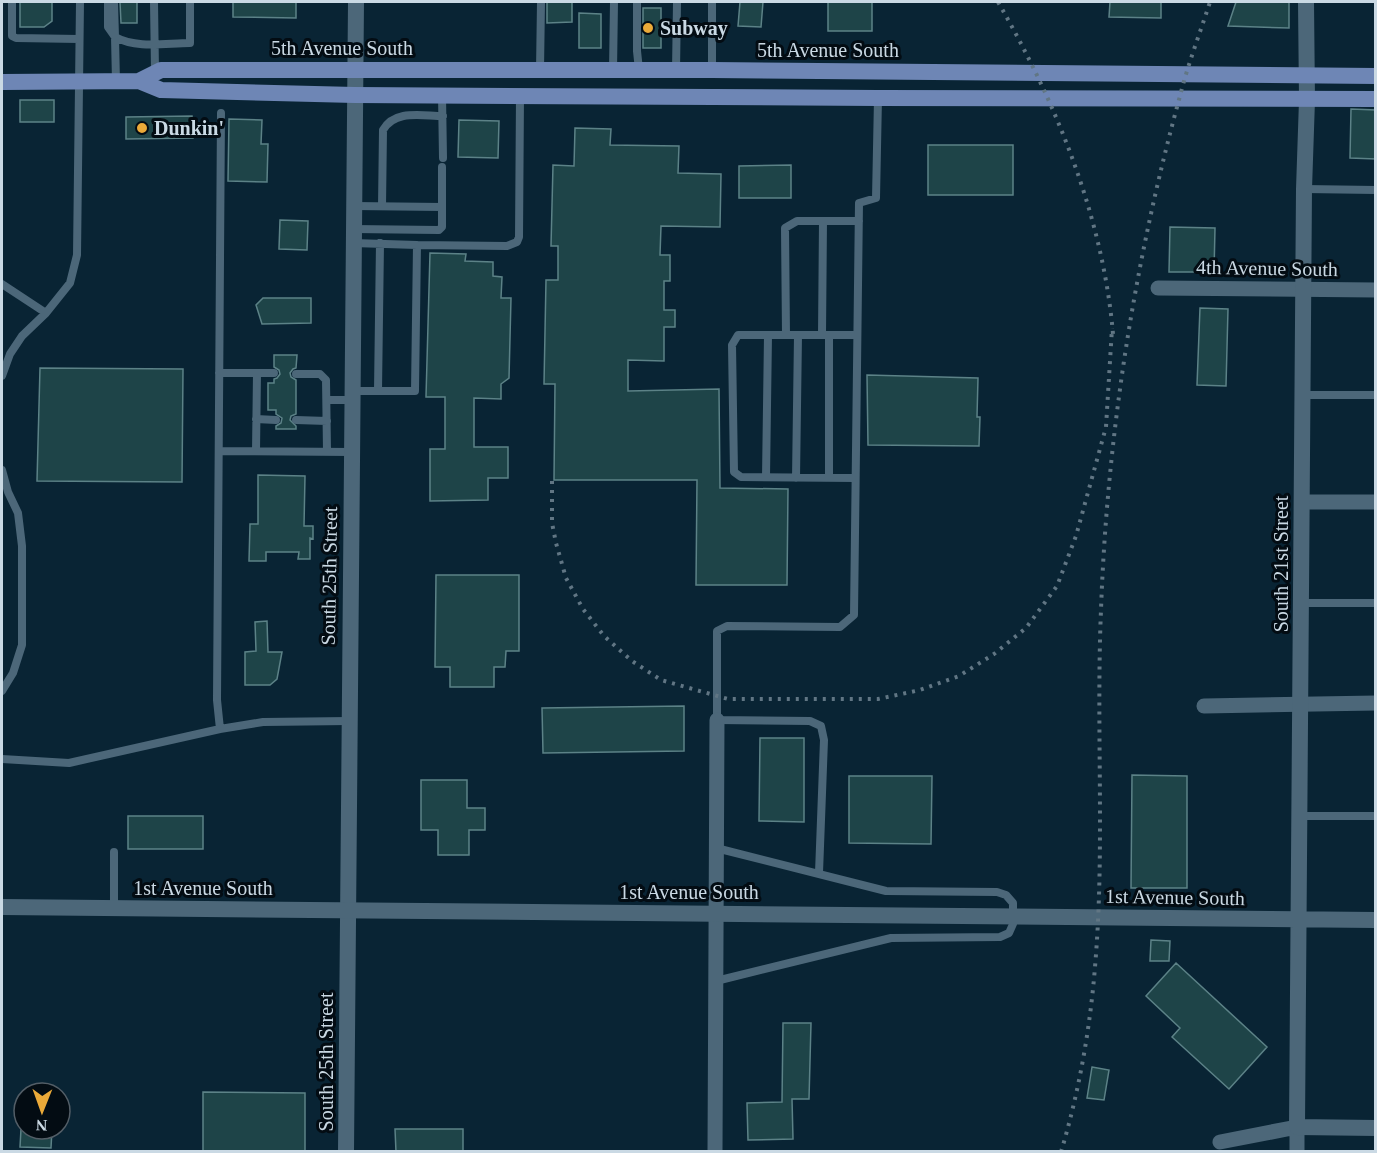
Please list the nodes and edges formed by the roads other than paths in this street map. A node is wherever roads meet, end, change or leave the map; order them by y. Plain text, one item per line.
1 (12, 2) edge
2 (80, 2) edge
3 (108, 2) edge
4 (114, 2) edge
5 (154, 2) edge
6 (190, 2) edge
7 (356, 2) edge
8 (541, 2) edge
9 (614, 2) edge
10 (637, 2) edge
11 (677, 2) edge
12 (712, 2) edge
13 (1306, 2) edge
14 (115, 37) junction
15 (79, 39) junction
16 (154, 43) junction
17 (355, 69) junction
18 (639, 70) junction
19 (712, 70) junction
20 (540, 71) junction
21 (613, 71) junction
22 (676, 71) junction
23 (155, 73) junction
24 (1307, 75) junction
25 (1376, 76) edge
26 (139, 81) junction
27 (2, 82) edge
28 (78, 82) junction
29 (116, 82) junction
30 (355, 95) junction
31 (442, 95) junction
32 (520, 96) junction
33 (878, 98) junction
34 (1376, 99) edge
35 (1307, 100) junction
36 (221, 113) dead end
37 (443, 116) junction
38 (443, 158) dead end
39 (442, 167) dead end
40 (1304, 189) junction
41 (1376, 190) edge
42 (354, 206) junction
43 (382, 206) junction
44 (442, 207) junction
45 (823, 221) junction
46 (859, 221) junction
47 (353, 236) junction
48 (380, 243) junction
49 (417, 244) junction
50 (2, 284) edge
51 (1158, 288) dead end
52 (1304, 289) junction
53 (1376, 290) edge
54 (46, 313) junction
55 (768, 335) junction
56 (786, 335) junction
57 (798, 335) junction
58 (826, 335) junction
59 (857, 335) junction
60 (219, 373) junction
61 (257, 373) junction
62 (274, 373) dead end
63 (296, 374) dead end
64 (2, 376) edge
65 (378, 391) junction
66 (352, 395) junction
67 (1303, 395) junction
68 (1376, 395) edge
69 (327, 400) junction
70 (256, 419) junction
71 (276, 420) dead end
72 (296, 420) dead end
73 (327, 421) junction
74 (219, 451) junction
75 (256, 451) junction
76 (327, 452) junction
77 (351, 452) junction
78 (2, 470) edge
79 (766, 477) junction
80 (796, 478) junction
81 (829, 478) junction
82 (855, 478) junction
83 (1302, 502) junction
84 (1376, 502) edge
85 (1301, 603) junction
86 (1376, 603) edge
87 (2, 691) edge
88 (1301, 703) junction
89 (1376, 703) edge
90 (1204, 706) dead end
91 (717, 720) junction
92 (349, 721) junction
93 (220, 729) junction
94 (2, 759) edge
95 (1299, 816) junction
96 (1376, 816) edge
97 (716, 848) junction
98 (114, 852) dead end
99 (819, 873) junction
100 (2, 907) edge
101 (114, 909) junction
102 (347, 910) junction
103 (715, 913) junction
104 (1376, 920) edge
105 (715, 981) junction
106 (1297, 1127) junction
107 (1376, 1128) edge
108 (1220, 1142) dead end
109 (346, 1152) edge
110 (715, 1152) edge
111 (1297, 1152) edge

1 - 15 lane
2 - 15 lane
3 - 14 lane
4 - 14 lane
5 - 16 lane
6 - 16 lane
7 - 17 main road, South 25th Street
8 - 20 lane
9 - 21 lane
10 - 18 lane
11 - 22 lane
12 - 19 lane
13 - 24 main road, South 21st Street
14 - 16 lane
14 - 29 lane
15 - 28 lane
16 - 23 lane
17 - 20 main road, 5th Avenue South
17 - 23 main road, 5th Avenue South
17 - 30 main road, South 25th Street
18 - 21 main road, 5th Avenue South
18 - 22 main road, 5th Avenue South
19 - 22 main road, 5th Avenue South
19 - 24 main road, 5th Avenue South
20 - 21 main road, 5th Avenue South
23 - 26 main road, 5th Avenue South
24 - 25 main road, 5th Avenue South
24 - 35 main road, South 21st Street
26 - 29 main road, 5th Avenue South
26 - 30 main road, 5th Avenue South
27 - 28 main road, 5th Avenue South
28 - 29 main road, 5th Avenue South
28 - 54 lane
30 - 31 main road, 5th Avenue South
30 - 42 main road, South 25th Street
31 - 32 main road, 5th Avenue South
31 - 37 lane
32 - 33 main road, 5th Avenue South
32 - 49 lane
33 - 35 main road, 5th Avenue South
33 - 46 lane
34 - 35 main road, 5th Avenue South
35 - 40 main road, South 21st Street
36 - 60 lane
37 - 38 lane
37 - 43 lane
39 - 44 lane
40 - 41 lane
40 - 52 main road, South 21st Street
42 - 43 lane
42 - 47 main road, South 25th Street
43 - 44 lane
44 - 47 lane
45 - 46 lane
45 - 56 lane
45 - 58 lane
46 - 59 lane
47 - 48 lane
47 - 66 main road, South 25th Street
48 - 49 lane
48 - 65 lane
49 - 65 lane
50 - 54 lane
51 - 52 street, 4th Avenue South
52 - 53 street, 4th Avenue South
52 - 67 main road, South 21st Street
54 - 64 lane
55 - 56 lane
55 - 79 lane
55 - 79 lane
56 - 57 lane
57 - 58 lane
57 - 80 lane
58 - 59 lane
58 - 81 lane
59 - 82 lane
60 - 61 lane
60 - 74 lane
61 - 62 lane
61 - 70 lane
63 - 69 lane
65 - 66 lane
66 - 69 lane
66 - 77 main road, South 25th Street
67 - 68 lane
67 - 83 main road, South 21st Street
69 - 73 lane
70 - 71 lane
70 - 75 lane
72 - 73 lane
73 - 76 lane
74 - 75 lane
74 - 93 lane
75 - 76 lane
76 - 77 lane
77 - 92 main road, South 25th Street
78 - 87 lane
79 - 80 lane
80 - 81 lane
81 - 82 lane
82 - 91 lane
83 - 84 street
83 - 85 main road, South 21st Street
85 - 86 lane
85 - 88 main road, South 21st Street
88 - 89 street
88 - 90 street
88 - 95 main road, South 21st Street
91 - 97 street
91 - 99 lane
92 - 93 lane
92 - 102 main road, South 25th Street
93 - 94 lane
95 - 96 lane
95 - 106 main road, South 21st Street
97 - 99 lane
97 - 103 street
98 - 101 lane
99 - 105 lane
100 - 101 main road, 1st Avenue South
101 - 102 main road, 1st Avenue South
102 - 103 main road, 1st Avenue South
102 - 109 main road, South 25th Street
103 - 104 main road, 1st Avenue South
103 - 105 street
105 - 110 street
106 - 107 main road
106 - 108 street
106 - 111 street

